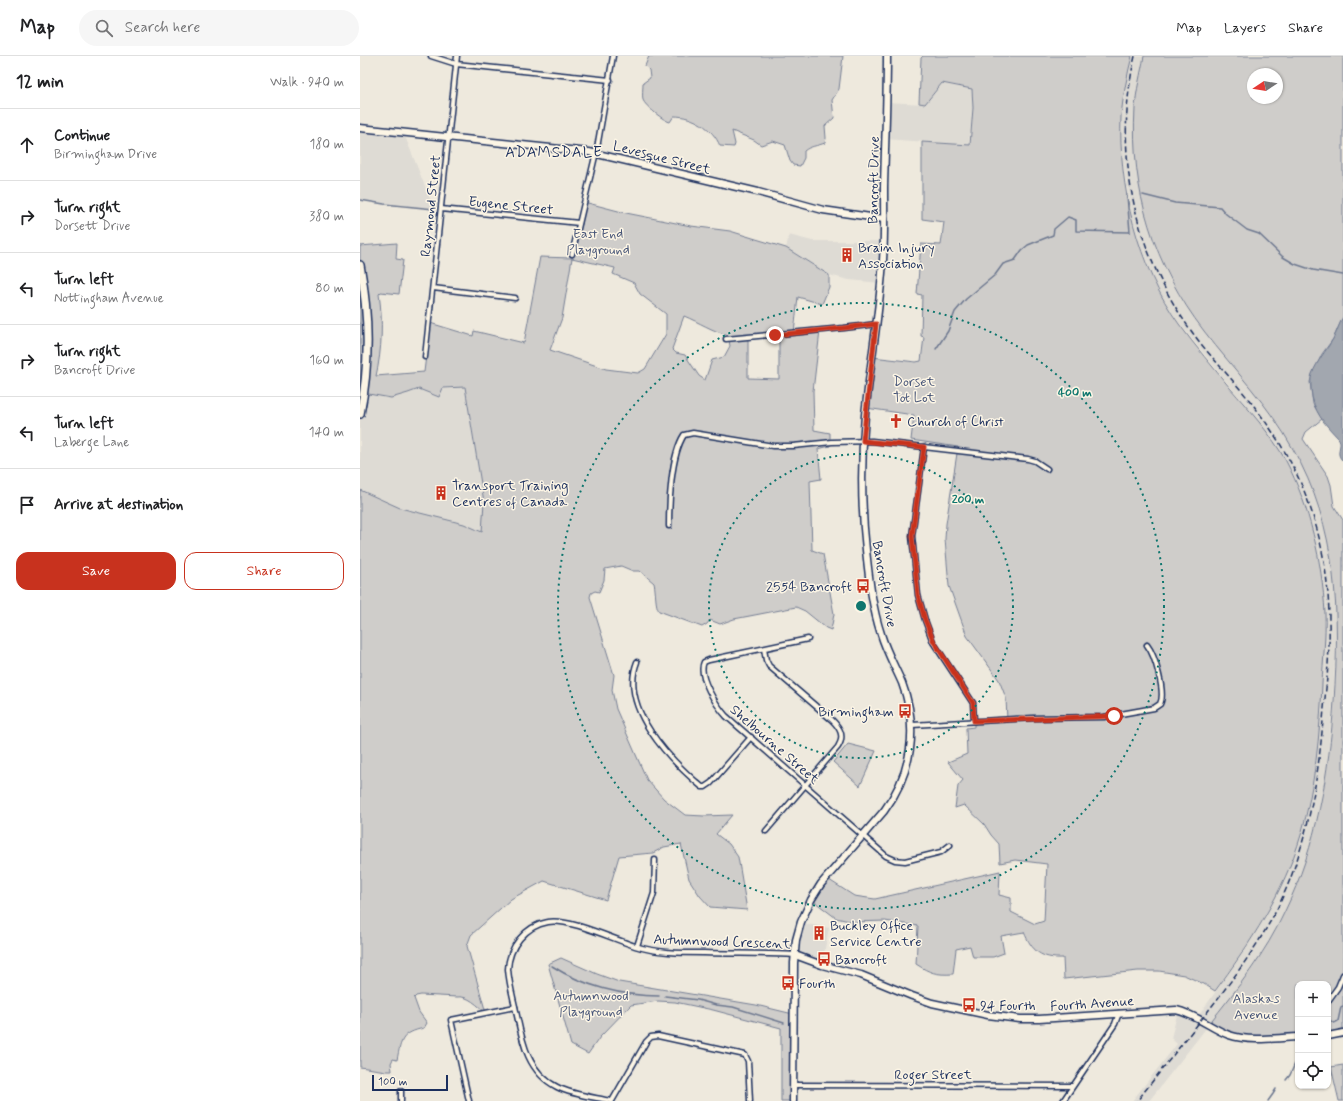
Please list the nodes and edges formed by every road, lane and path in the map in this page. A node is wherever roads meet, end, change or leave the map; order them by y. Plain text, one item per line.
1 (431, 56) edge
2 (457, 56) edge
3 (613, 56) edge
4 (887, 56) edge
5 (456, 64) junction
6 (610, 80) junction
7 (360, 128) edge
8 (448, 138) junction
9 (595, 153) junction
10 (441, 210) junction
11 (884, 219) junction
12 (579, 223) junction
13 (572, 254) dead end
14 (360, 265) edge
15 (433, 288) junction
16 (515, 298) dead end
17 (876, 324) junction
18 (726, 339) dead end
19 (426, 357) dead end
20 (360, 414) edge
21 (863, 441) junction
22 (924, 447) junction
23 (1047, 469) dead end
24 (669, 526) dead end
25 (808, 639) dead end
26 (1147, 645) dead end
27 (764, 649) junction
28 (637, 662) dead end
29 (974, 721) junction
30 (912, 725) junction
31 (750, 737) junction
32 (805, 785) junction
33 (766, 830) dead end
34 (863, 836) junction
35 (950, 845) dead end
36 (655, 860) dead end
37 (637, 946) junction
38 (795, 955) junction
39 (1343, 975) edge
40 (1331, 997) edge
41 (515, 1007) junction
42 (1119, 1014) junction
43 (1343, 1033) edge
44 (1331, 1035) edge
45 (1295, 1036) edge
46 (794, 1085) junction
47 (1072, 1086) junction
48 (401, 1091) dead end
49 (401, 1101) edge
50 (469, 1101) edge
51 (611, 1101) edge
52 (750, 1101) edge
53 (794, 1101) edge
54 (1062, 1101) edge

1 - 5 street
2 - 5 street, Raymond Street
3 - 6 street
4 - 11 main road, Bancroft Drive
5 - 6 street
5 - 8 street, Raymond Street
6 - 9 street
7 - 8 main road, Levesque Street
8 - 9 main road, Levesque Street
8 - 10 street, Raymond Street
9 - 11 main road, Levesque Street
9 - 12 street
10 - 12 street, Eugene Street
10 - 15 street, Raymond Street
11 - 17 main road, Bancroft Drive
12 - 13 street
14 - 20 main road
15 - 16 street
15 - 19 street, Raymond Street
17 - 18 street
17 - 21 main road, Bancroft Drive
21 - 22 street
21 - 24 street
21 - 30 main road, Bancroft Drive
22 - 23 street
22 - 29 street
25 - 27 street, Shelbourne Street
26 - 29 street
27 - 31 street, Shelbourne Street
27 - 32 street
28 - 31 street
29 - 30 street
30 - 34 main road, Bancroft Drive
31 - 32 street, Shelbourne Street
32 - 33 street
32 - 34 street, Shelbourne Street
34 - 35 street, Shelbourne Street
34 - 38 main road, Bancroft Drive
36 - 37 street
37 - 38 street, Autumnwood Crescent
37 - 41 street, Autumnwood Crescent
38 - 42 main road, Fourth Avenue
38 - 46 main road, Bancroft Drive
39 - 40 street
41 - 50 street
41 - 51 street, Autumnwood Crescent
42 - 45 main road, Fourth Avenue
42 - 47 street
43 - 44 main road
46 - 47 street, Roger Street
46 - 53 main road, Bancroft Drive
47 - 54 street
48 - 49 street
51 - 52 street

